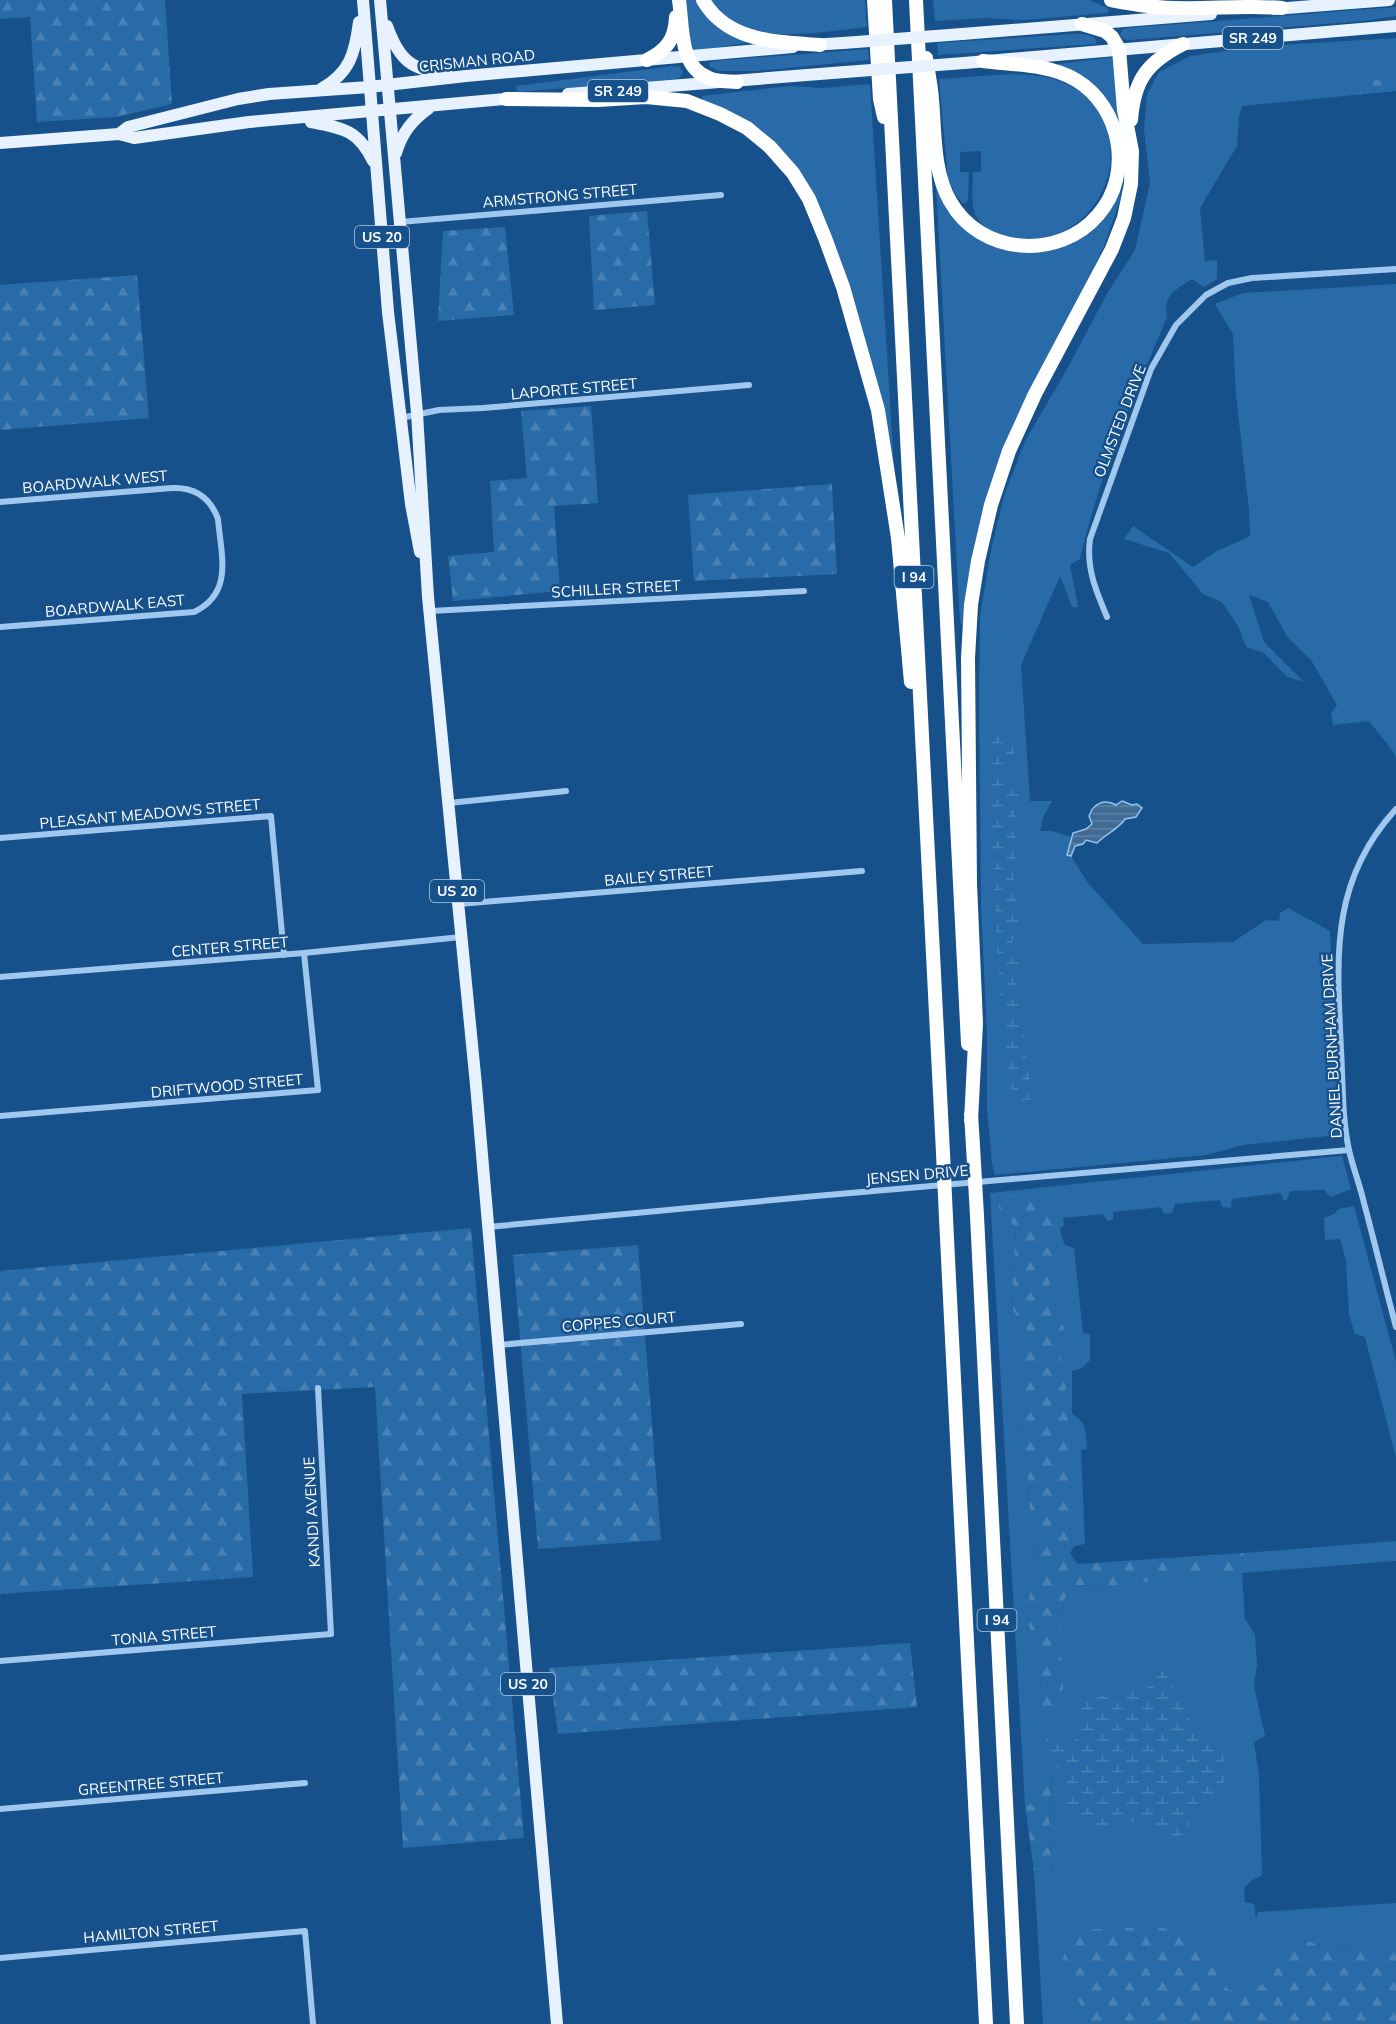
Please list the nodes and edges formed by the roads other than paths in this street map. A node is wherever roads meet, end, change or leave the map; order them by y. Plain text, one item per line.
1 (363, 0) edge
2 (678, 0) edge
3 (703, 0) edge
4 (874, 0) edge
5 (885, 0) edge
6 (916, 0) edge
7 (1111, 0) edge
8 (1389, 0) edge
9 (380, 6) edge
10 (1282, 8) junction
11 (1082, 24) junction
12 (1396, 26) edge
13 (1183, 44) junction
14 (820, 45) junction
15 (1119, 49) junction
16 (686, 57) junction
17 (647, 60) junction
18 (983, 61) junction
19 (466, 76) junction
20 (737, 82) junction
21 (388, 85) junction
22 (369, 87) junction
23 (318, 91) junction
24 (506, 99) junction
25 (431, 107) junction
26 (390, 110) junction
27 (371, 112) junction
28 (295, 119) junction
29 (118, 134) junction
30 (1130, 138) junction
31 (0, 143) edge
32 (893, 155) junction
33 (394, 157) junction
34 (376, 168) junction
35 (721, 195) dead end
36 (400, 222) junction
37 (1396, 269) edge
38 (749, 386) dead end
39 (417, 413) junction
40 (401, 418) junction
41 (192, 489) joint
42 (0, 502) edge
43 (804, 591) dead end
44 (428, 597) junction
45 (430, 611) junction
46 (1107, 617) dead end
47 (0, 627) edge
48 (566, 791) dead end
49 (925, 792) junction
50 (449, 803) junction
51 (1396, 809) edge
52 (0, 838) edge
53 (862, 871) dead end
54 (458, 904) junction
55 (462, 937) junction
56 (304, 953) junction
57 (284, 955) junction
58 (0, 977) edge
59 (0, 1116) edge
60 (971, 1121) junction
61 (1349, 1150) junction
62 (487, 1227) junction
63 (741, 1324) dead end
64 (1396, 1327) edge
65 (498, 1345) junction
66 (318, 1388) dead end
67 (331, 1634) joint
68 (0, 1661) edge
69 (305, 1783) dead end
70 (0, 1809) edge
71 (0, 1958) edge
72 (313, 2024) edge
73 (557, 2024) edge
74 (986, 2024) edge
75 (1017, 2024) edge

1 - 22 main road, US 20
1 - 23 main road
2 - 16 highway
2 - 17 highway
3 - 14 highway
4 - 32 highway
5 - 32 highway, I 94
6 - 18 highway
6 - 60 highway, I 94
7 - 10 highway
8 - 10 main road, SR 249
9 - 19 main road
9 - 21 main road, US 20
10 - 11 main road, SR 249
11 - 14 main road, CRISMAN ROAD / SR 249, bridge
11 - 15 highway
12 - 13 main road, SR 249
13 - 15 main road, SR 249
13 - 30 highway
14 - 16 main road, CRISMAN ROAD / SR 249
15 - 18 main road, SR 249
15 - 30 highway
16 - 17 main road, CRISMAN ROAD / SR 249
16 - 20 highway
17 - 19 main road, CRISMAN ROAD / SR 249
18 - 20 main road, CRISMAN ROAD / SR 249, bridge
19 - 21 main road, CRISMAN ROAD / SR 249
20 - 24 main road, CRISMAN ROAD / SR 249
21 - 22 main road, CRISMAN ROAD / SR 249
21 - 26 main road, US 20
22 - 23 main road, CRISMAN ROAD
22 - 27 main road, US 20
23 - 29 main road, CRISMAN ROAD
24 - 25 main road, CRISMAN ROAD / SR 249
24 - 49 highway
25 - 26 main road, CRISMAN ROAD / SR 249
25 - 33 main road
26 - 27 main road, CRISMAN ROAD / SR 249
26 - 33 main road, US 20
27 - 28 main road, CRISMAN ROAD
27 - 34 main road, US 20
28 - 29 main road, CRISMAN ROAD
28 - 34 main road
29 - 31 main road, CRISMAN ROAD
30 - 60 highway
32 - 49 highway, I 94
33 - 36 main road, US 20
34 - 40 main road, US 20
35 - 36 street, ARMSTRONG STREET
36 - 39 main road, US 20
37 - 46 street, OLMSTED DRIVE
38 - 39 street, LAPORTE STREET
39 - 40 street, LAPORTE STREET
39 - 44 main road, US 20
40 - 44 main road, US 20
41 - 42 street, BOARDWALK WEST
41 - 47 street, BOARDWALK EAST
43 - 45 street, SCHILLER STREET
44 - 45 main road, US 20
45 - 50 main road, US 20
48 - 50 street
49 - 74 highway, I 94, bridge
50 - 54 main road, US 20
51 - 61 street, DANIEL BURNHAM DRIVE
52 - 57 street, PLEASANT MEADOWS STREET
53 - 54 street, BAILEY STREET
54 - 55 main road, US 20
55 - 56 street, CENTER STREET
55 - 62 main road, US 20
56 - 57 street, CENTER STREET
56 - 59 street, DRIFTWOOD STREET
57 - 58 street, CENTER STREET
60 - 75 highway, I 94, bridge
61 - 62 street, JENSEN DRIVE
61 - 64 street, DANIEL BURNHAM DRIVE
62 - 65 main road, US 20
63 - 65 street, COPPES COURT
65 - 73 main road, US 20
66 - 67 street, KANDI AVENUE
67 - 68 street, TONIA STREET
69 - 70 street, GREENTREE STREET
71 - 72 street, HAMILTON STREET

